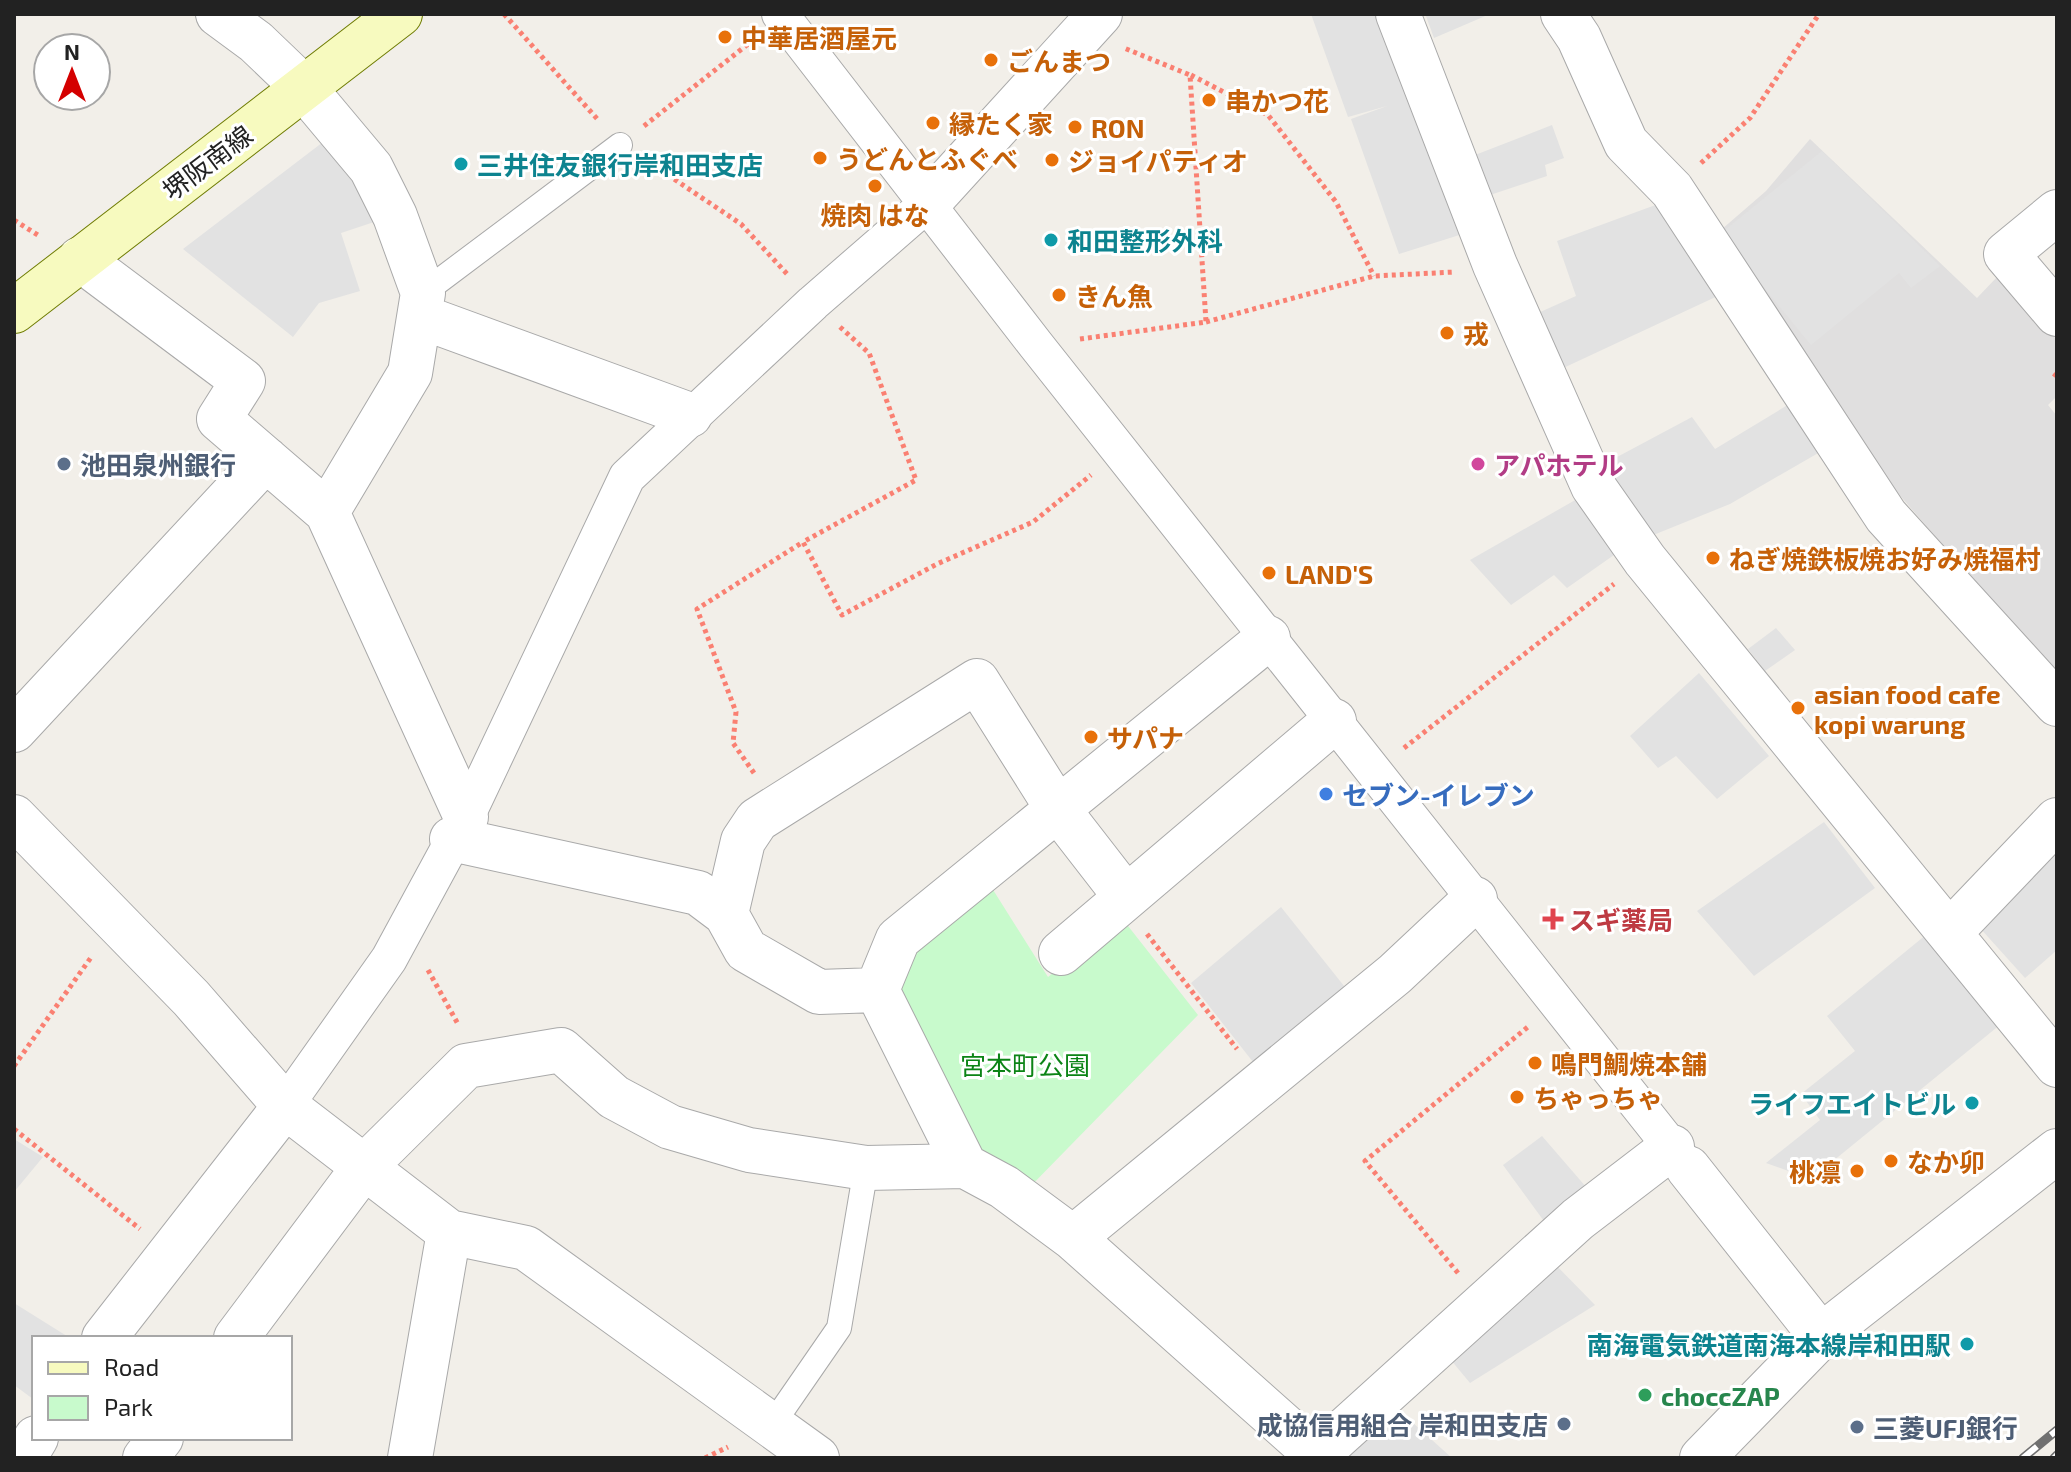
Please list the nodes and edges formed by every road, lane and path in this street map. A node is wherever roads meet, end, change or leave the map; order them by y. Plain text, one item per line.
1 (218, 14) edge
2 (400, 14) edge
3 (504, 14) edge
4 (1398, 14) edge
5 (1563, 14) edge
6 (1819, 14) edge
7 (781, 16) edge
8 (1091, 23) edge
9 (1190, 75) junction
10 (304, 88) junction
11 (626, 140) junction
12 (1672, 190) junction
13 (928, 203) junction
14 (2057, 212) edge
15 (80, 259) junction
16 (1495, 265) junction
17 (1374, 276) junction
18 (813, 303) junction
19 (423, 305) junction
20 (14, 311) edge
21 (2057, 314) edge
22 (1206, 322) junction
23 (1036, 345) junction
24 (690, 415) junction
25 (1120, 452) junction
26 (266, 459) junction
27 (327, 512) junction
28 (803, 542) junction
29 (1645, 560) junction
30 (1268, 638) junction
31 (2057, 704) edge
32 (1334, 721) junction
33 (14, 730) edge
34 (1374, 770) junction
35 (777, 807) junction
36 (1057, 808) junction
37 (14, 817) edge
38 (2057, 820) edge
39 (459, 828) junction
40 (1124, 899) junction
41 (1475, 899) junction
42 (726, 914) junction
43 (116, 921) junction
44 (405, 928) junction
45 (1951, 931) junction
46 (1061, 953) dead end
47 (877, 990) junction
48 (1557, 1002) junction
49 (479, 1064) junction
50 (2057, 1065) edge
51 (14, 1066) edge
52 (1263, 1082) junction
53 (285, 1106) junction
54 (14, 1129) edge
55 (2057, 1151) edge
56 (1680, 1157) junction
57 (965, 1166) junction
58 (364, 1167) junction
59 (866, 1168) junction
60 (449, 1232) junction
61 (1073, 1238) junction
62 (169, 1252) junction
63 (1484, 1305) junction
64 (106, 1336) edge
65 (237, 1336) edge
66 (1821, 1336) junction
67 (772, 1425) junction
68 (35, 1440) edge
69 (159, 1440) edge
70 (1318, 1457) edge
71 (24, 1458) edge
72 (145, 1458) edge
73 (410, 1458) edge
74 (817, 1458) edge
75 (1702, 1458) edge

1 - 10 street
2 - 10 main road, 堺阪南線
3 - 11 path
4 - 16 street
5 - 12 street
6 - 12 path
7 - 11 path
7 - 13 street
8 - 9 path
8 - 13 street
9 - 17 path
9 - 22 path
10 - 15 main road, 堺阪南線
10 - 19 street
11 - 18 path
11 - 19 lane
12 - 31 street
13 - 18 street
13 - 23 street
14 - 21 street
15 - 20 main road, 堺阪南線
15 - 26 street
16 - 17 path
16 - 29 street
17 - 22 path
18 - 24 street
18 - 28 path
19 - 24 street
19 - 27 street
22 - 23 path
23 - 25 street
24 - 39 street
25 - 28 path
25 - 30 street
26 - 27 street
26 - 33 street
27 - 39 street
28 - 35 path
29 - 34 path
29 - 45 street
30 - 32 street
30 - 36 street
32 - 34 street
32 - 40 street
34 - 41 street
35 - 36 street
35 - 42 street
36 - 40 street
36 - 47 street
37 - 43 street
38 - 45 street
39 - 42 street
39 - 44 street
40 - 46 street
40 - 52 path
41 - 48 street
41 - 52 street
42 - 47 street
43 - 51 path
43 - 53 street
44 - 49 path
44 - 53 street
45 - 50 street
47 - 57 street
48 - 56 street
48 - 63 path
49 - 58 street
49 - 59 street
52 - 61 street
53 - 58 street
53 - 62 street
54 - 62 path
55 - 66 street
56 - 63 street
56 - 66 street
57 - 59 street
57 - 61 street
58 - 60 street
58 - 65 street
59 - 67 lane
60 - 67 street
60 - 73 street
61 - 70 street
62 - 64 street
63 - 70 street
66 - 75 street
67 - 74 street
68 - 71 street
69 - 72 street

